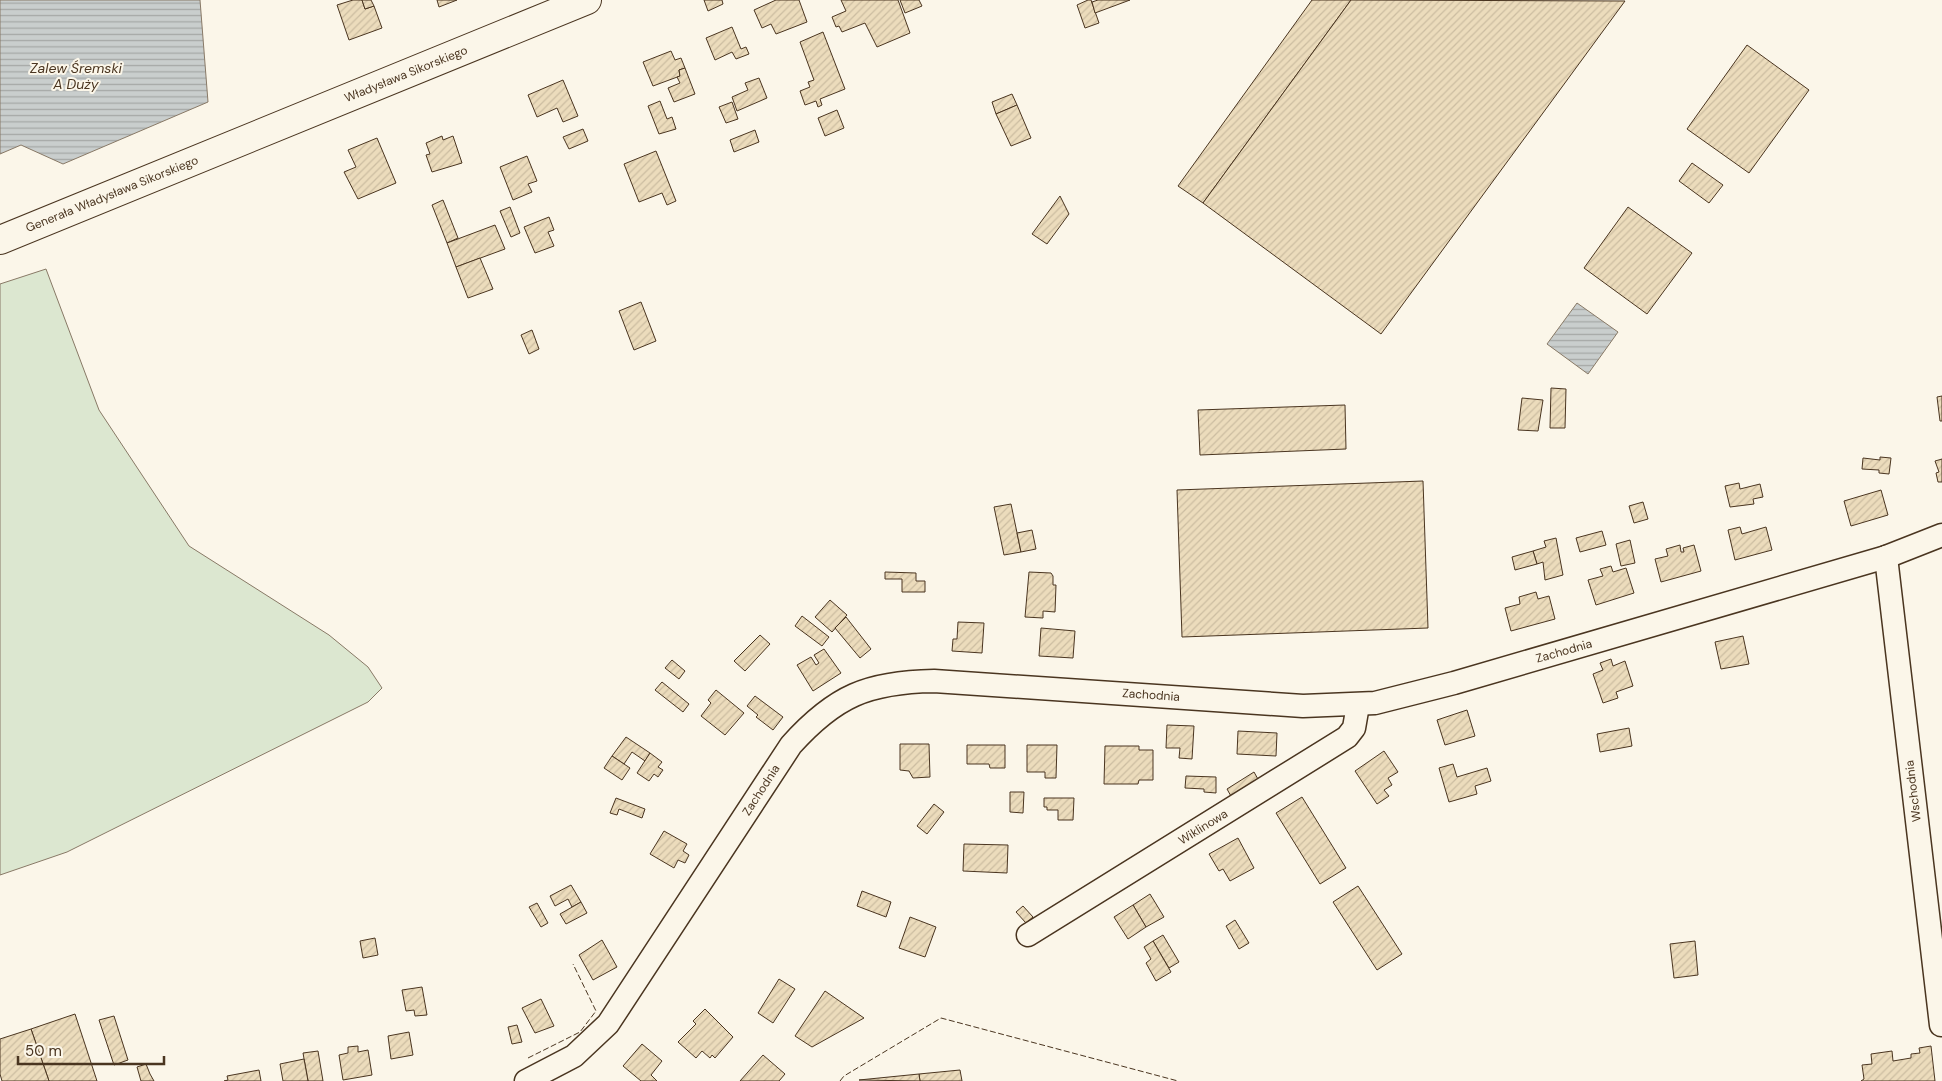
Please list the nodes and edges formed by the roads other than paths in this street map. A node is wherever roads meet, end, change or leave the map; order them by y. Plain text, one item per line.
1 (587, 0) edge
2 (224, 148) joint
3 (0, 240) edge
4 (1942, 535) edge
5 (1886, 557) junction
6 (1358, 705) junction
7 (1028, 935) dead end
8 (1941, 1025) edge
9 (526, 1081) edge

1 - 2 main road, Władysława Sikorskiego
2 - 3 main road, Generała Władysława Sikorskiego
4 - 5 street, Zachodnia
5 - 6 street, Zachodnia
5 - 8 street, Wschodnia
6 - 7 street, Wiklinowa
6 - 9 street, Zachodnia

